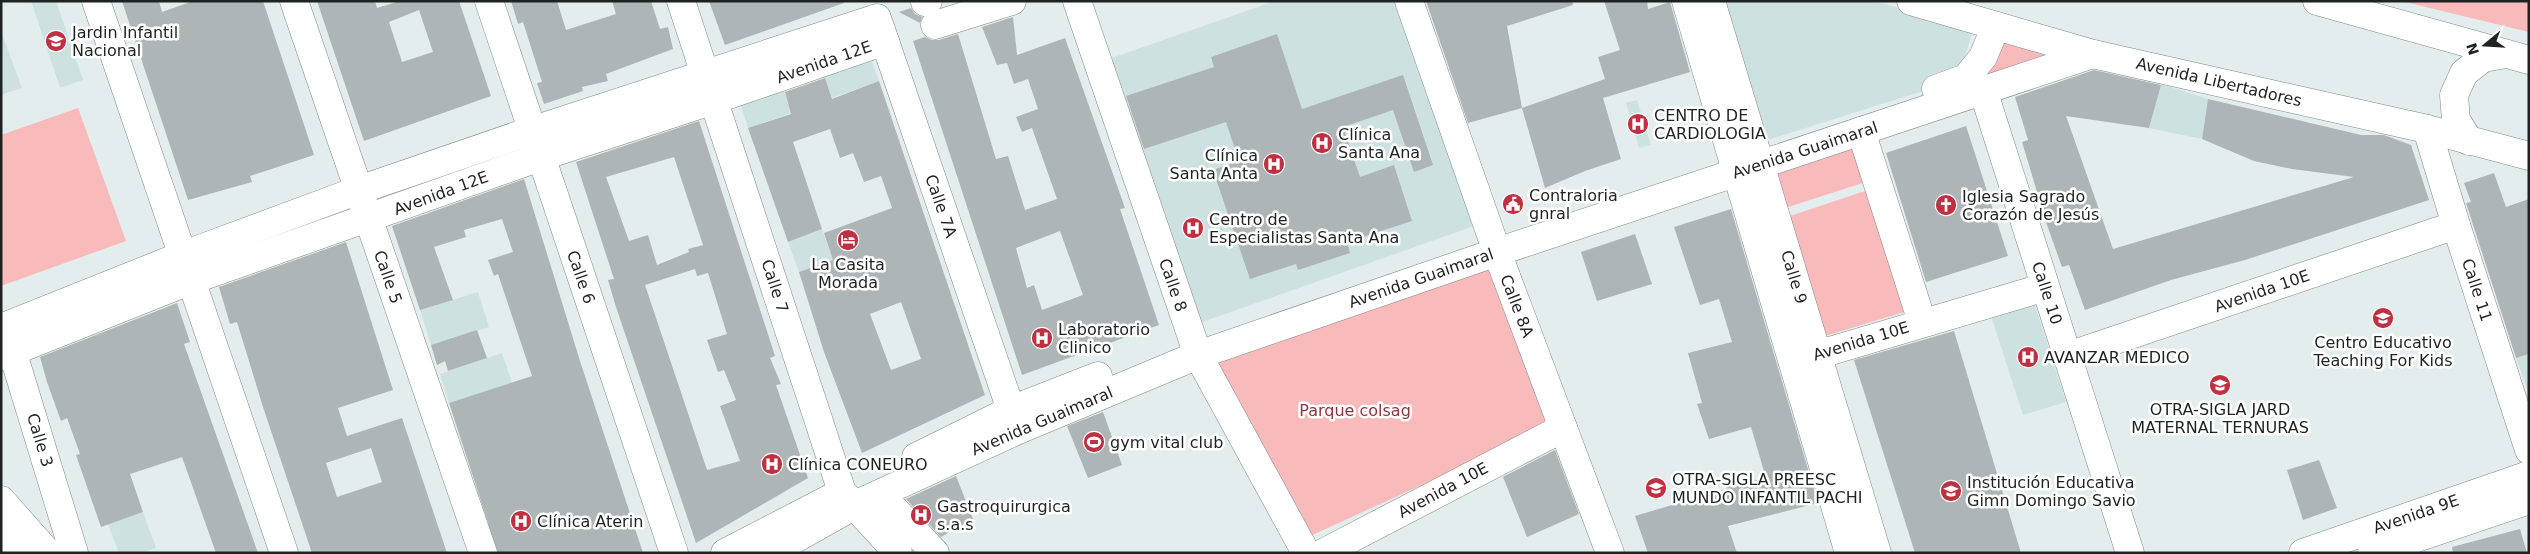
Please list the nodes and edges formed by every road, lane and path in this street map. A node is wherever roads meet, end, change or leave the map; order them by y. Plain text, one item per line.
1 (96, 1) edge
2 (294, 1) edge
3 (490, 1) edge
4 (681, 1) edge
5 (1012, 1) edge
6 (1076, 1) edge
7 (1409, 1) edge
8 (1686, 1) edge
9 (1712, 1) edge
10 (1911, 1) edge
11 (2317, 1) edge
12 (930, 10) edge
13 (878, 20) edge
14 (1996, 26) junction
15 (2092, 54) junction
16 (2517, 57) edge
17 (706, 75) junction
18 (1983, 90) junction
19 (714, 100) junction
20 (2427, 129) junction
21 (531, 131) junction
22 (1861, 131) junction
23 (2469, 141) junction
24 (2529, 156) edge
25 (540, 157) junction
26 (1746, 160) junction
27 (359, 190) junction
28 (368, 219) junction
29 (2456, 225) junction
30 (1494, 244) junction
31 (185, 269) junction
32 (2045, 287) junction
33 (1922, 322) junction
34 (5, 341) edge
35 (1195, 347) junction
36 (2068, 356) junction
37 (1805, 359) junction
38 (1011, 410) junction
39 (1563, 428) junction
40 (2529, 450) edge
41 (2529, 475) edge
42 (880, 494) junction
43 (849, 499) junction
44 (1, 500) edge
45 (2529, 500) edge
46 (48, 553) edge
47 (74, 553) edge
48 (284, 553) edge
49 (483, 553) edge
50 (674, 553) edge
51 (725, 553) edge
52 (770, 553) edge
53 (898, 553) edge
54 (935, 553) edge
55 (1306, 553) edge
56 (1323, 553) edge
57 (1610, 553) edge
58 (1849, 553) edge
59 (1877, 553) edge
60 (2130, 553) edge
61 (2303, 553) edge
62 (2372, 553) edge

1 - 31 street
2 - 27 street, Calle 5
3 - 21 street, Calle 6
4 - 17 street, Calle 7
5 - 12 street
6 - 35 street, Calle 8
7 - 30 street, Calle 8A
8 - 26 street, Calle 9
9 - 26 street, Calle 9
10 - 14 street, Avenida Libertadores
11 - 16 street
13 - 17 street, Avenida 12E
13 - 19 street, Avenida 12E
13 - 38 street, Calle 7A
14 - 15 street, Avenida Libertadores
14 - 26 street, Avenida Guaimaral
15 - 18 street, Avenida Guaimaral
15 - 20 street, Avenida Libertadores
16 - 23 street
17 - 19 street, Calle 7
17 - 21 street, Avenida 12E
18 - 22 street, Avenida Guaimaral
18 - 32 street, Calle 10
19 - 25 street, Avenida 12E
19 - 43 street, Calle 7
20 - 23 street, Avenida Libertadores
20 - 29 street, Calle 11
21 - 25 street, Calle 6
21 - 27 street, Avenida 12E
22 - 26 street, Avenida Guaimaral
22 - 33 street
23 - 24 street, Avenida Libertadores
25 - 28 street, Avenida 12E
25 - 50 street, Calle 6
26 - 30 street, Avenida Guaimaral
26 - 37 street, Calle 9
27 - 28 street, Calle 5
27 - 31 street, Avenida 12E
28 - 31 street, Avenida 12E
28 - 49 street, Calle 5
29 - 36 street, Avenida 10E
29 - 40 street, Calle 11
30 - 35 street, Avenida Guaimaral
30 - 39 street, Calle 8A
31 - 34 street, Avenida 12E
31 - 48 street
32 - 33 street, Avenida 10E
32 - 36 street, Calle 10
33 - 37 street, Avenida 10E
34 - 47 street, Calle 3
35 - 38 street, Avenida Guaimaral
35 - 42 street, Avenida Guaimaral
35 - 55 street, Calle 8
36 - 60 street, Calle 10
37 - 58 street, Calle 9
37 - 59 street, Calle 9
38 - 43 street, Avenida Guaimaral
39 - 56 street, Avenida 10E
39 - 57 street, Calle 8A
41 - 61 street, Avenida 9E
42 - 43 street, Avenida Guaimaral
42 - 54 street
43 - 51 street, Avenida Guaimaral
43 - 52 street, Avenida Guaimaral
43 - 53 street, Calle 7
44 - 46 street
45 - 62 street, Avenida 9E

